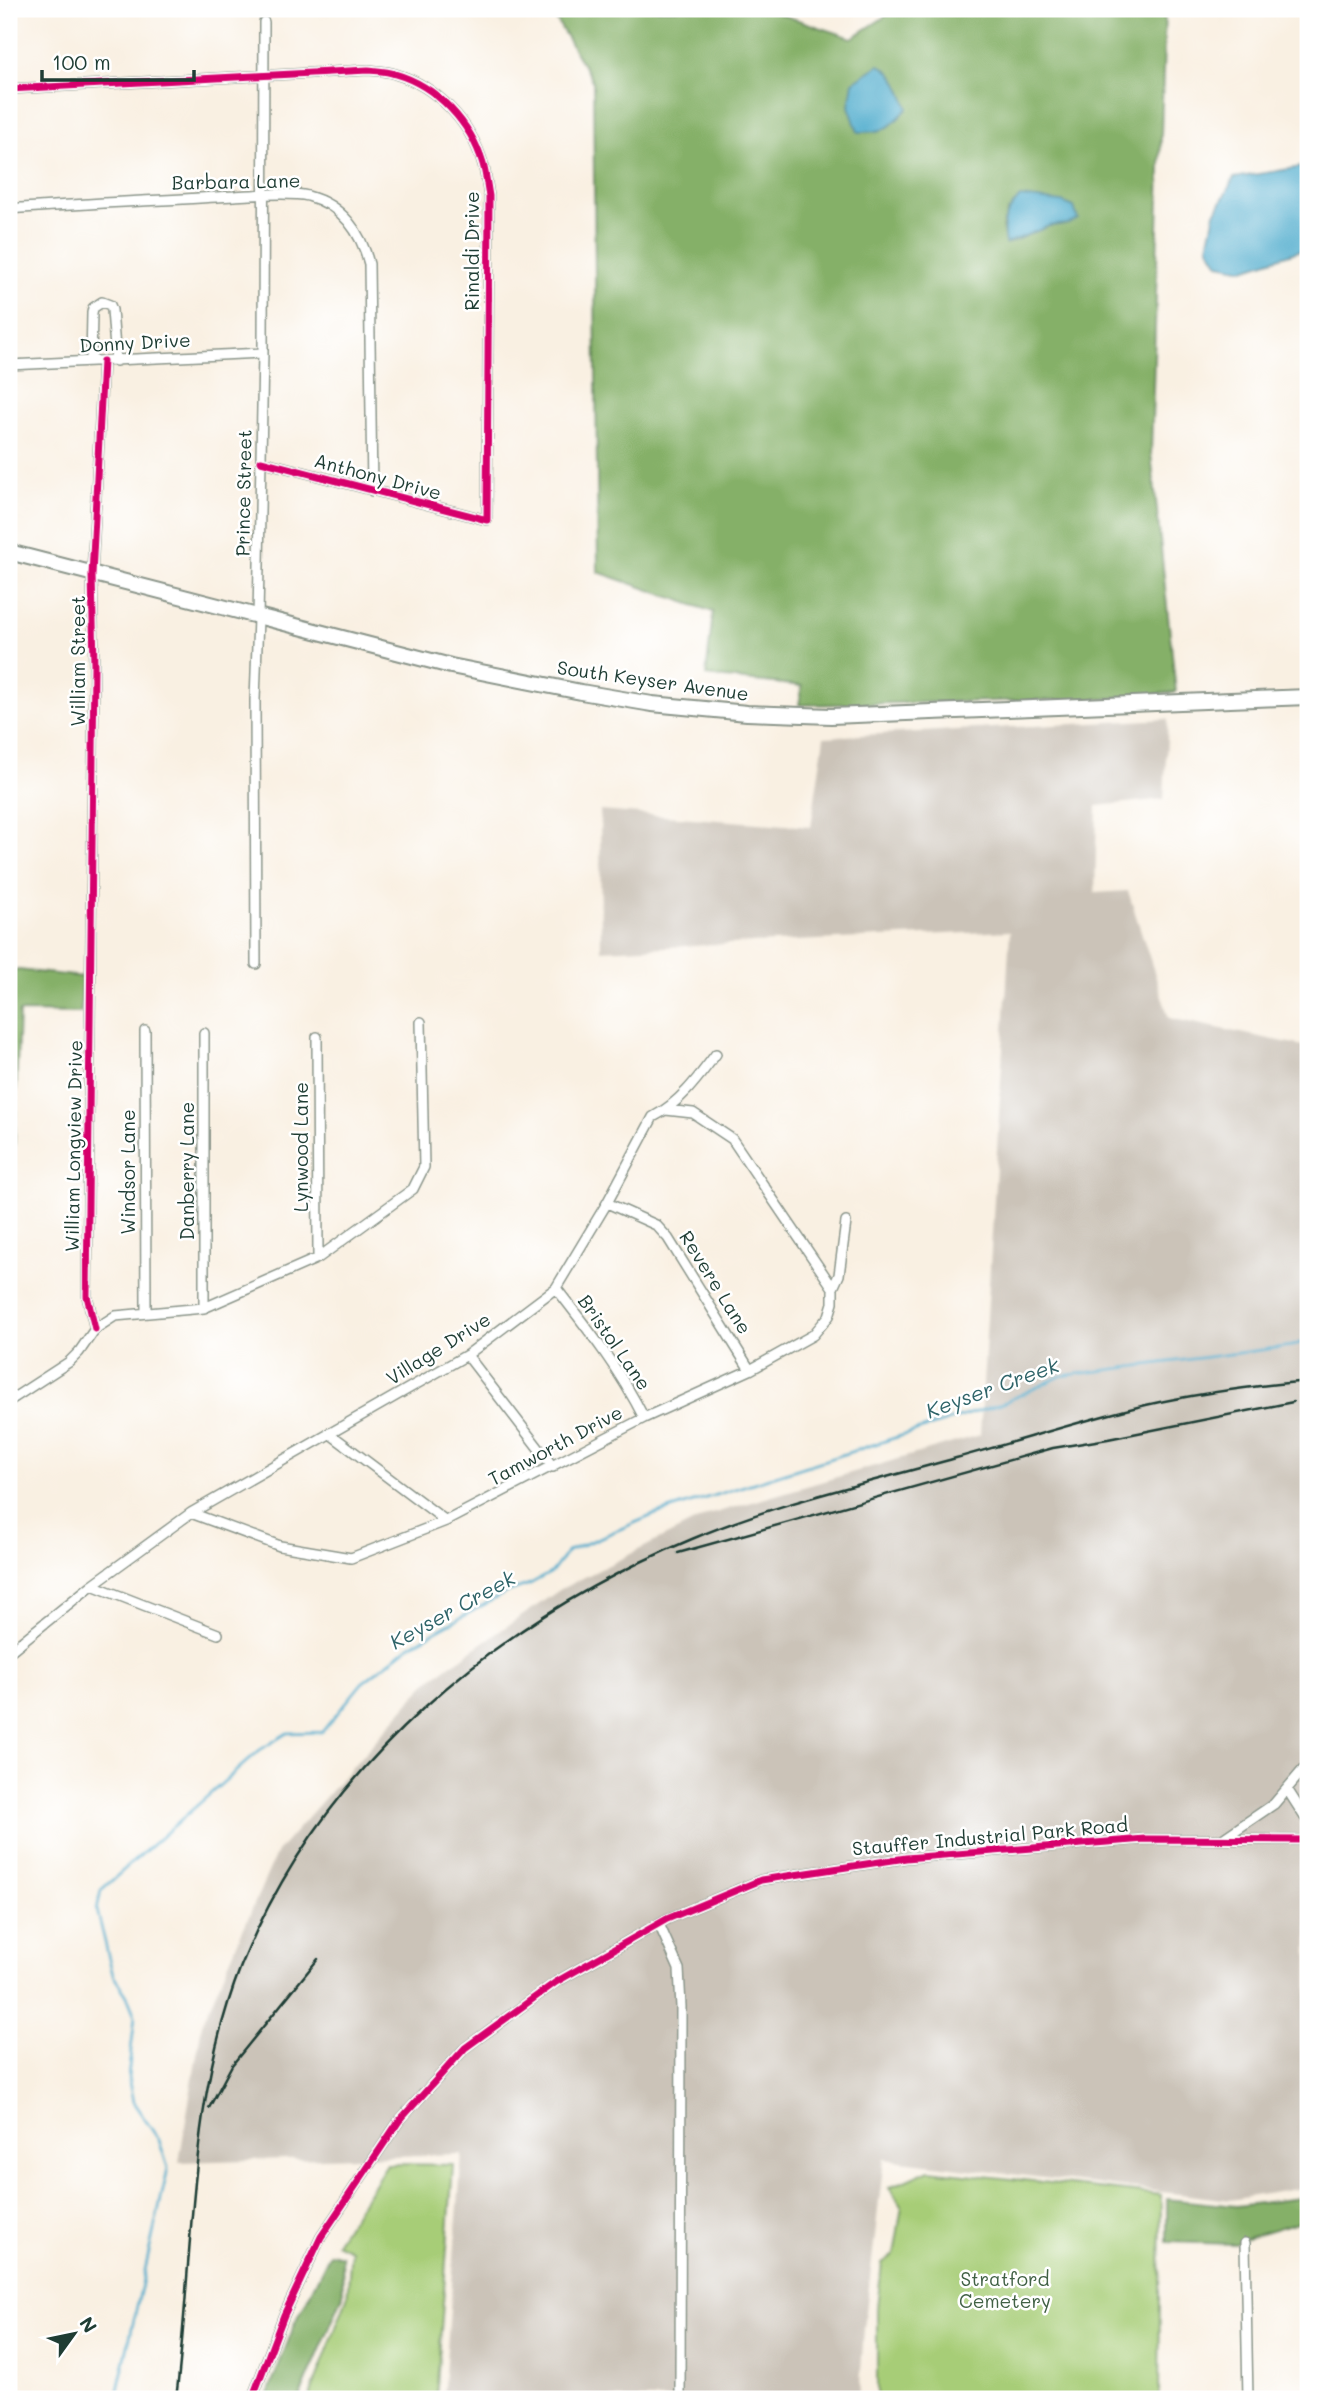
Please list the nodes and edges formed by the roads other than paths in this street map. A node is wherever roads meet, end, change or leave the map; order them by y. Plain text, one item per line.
1 (264, 22) dead end
2 (263, 74) junction
3 (9, 89) edge
4 (262, 195) junction
5 (9, 209) edge
6 (263, 353) junction
7 (91, 361) junction
8 (103, 361) junction
9 (116, 361) junction
10 (9, 365) edge
11 (261, 461) junction
12 (372, 491) junction
13 (487, 520) joint
14 (9, 552) edge
15 (92, 575) junction
16 (258, 618) junction
17 (1308, 696) edge
18 (91, 962) joint
19 (256, 964) dead end
20 (421, 1023) dead end
21 (145, 1031) dead end
22 (204, 1033) dead end
23 (317, 1037) dead end
24 (716, 1054) dead end
25 (666, 1110) junction
26 (607, 1203) junction
27 (846, 1222) dead end
28 (317, 1258) junction
29 (555, 1288) junction
30 (833, 1288) junction
31 (204, 1308) junction
32 (146, 1313) junction
33 (95, 1329) junction
34 (467, 1355) junction
35 (750, 1370) junction
36 (9, 1401) edge
37 (644, 1418) junction
38 (329, 1433) junction
39 (553, 1467) junction
40 (191, 1513) junction
41 (446, 1521) junction
42 (92, 1585) junction
43 (218, 1634) dead end
44 (9, 1652) edge
45 (1308, 1764) edge
46 (1287, 1789) junction
47 (1308, 1822) edge
48 (1223, 1839) junction
49 (1308, 1840) edge
50 (659, 1924) junction
51 (1245, 2243) dead end
52 (253, 2399) edge
53 (680, 2399) edge
54 (1248, 2399) edge

1 - 2 street, Prince Street
2 - 3 street, Rinaldi Drive
2 - 4 street, Prince Street
2 - 13 street, Rinaldi Drive
4 - 5 street, Barbara Lane
4 - 6 street, Prince Street
4 - 12 street, Barbara Lane
6 - 9 street, Donny Drive
6 - 11 street, Prince Street
7 - 8 street, Donny Drive
7 - 9 street
7 - 10 street, Donny Drive
8 - 9 street, Donny Drive
8 - 15 street, William Street
11 - 12 street, Anthony Drive
11 - 16 street, Prince Street
12 - 13 street, Anthony Drive
14 - 15 main road, South Keyser Avenue
15 - 16 main road, South Keyser Avenue
15 - 18 street, William Street
16 - 17 main road, South Keyser Avenue
16 - 19 street, Prince Street
18 - 33 street, William Longview Drive
20 - 28 street
21 - 32 street, Windsor Lane
22 - 31 street, Danberry Lane
23 - 28 street, Lynwood Lane
24 - 25 street, Village Drive
25 - 26 street, Village Drive
25 - 30 street
26 - 29 street, Village Drive
26 - 35 street, Revere Lane
27 - 30 street, Tamworth Drive
28 - 31 street
29 - 34 street, Village Drive
29 - 37 street, Bristol Lane
30 - 35 street, Tamworth Drive
31 - 32 street
32 - 33 street
33 - 36 street
34 - 38 street, Village Drive
34 - 39 street
35 - 37 street, Tamworth Drive
37 - 39 street, Tamworth Drive
38 - 40 street, Village Drive
38 - 41 street
39 - 41 street, Tamworth Drive
40 - 41 street, Tamworth Drive
40 - 42 street, Village Drive
42 - 43 street
42 - 44 street, Village Drive
45 - 46 street
46 - 47 street
46 - 48 street
48 - 49 street, Stauffer Industrial Park Road
48 - 50 street, Stauffer Industrial Park Road
50 - 52 street, Stauffer Industrial Park Road
50 - 53 street
51 - 54 street

